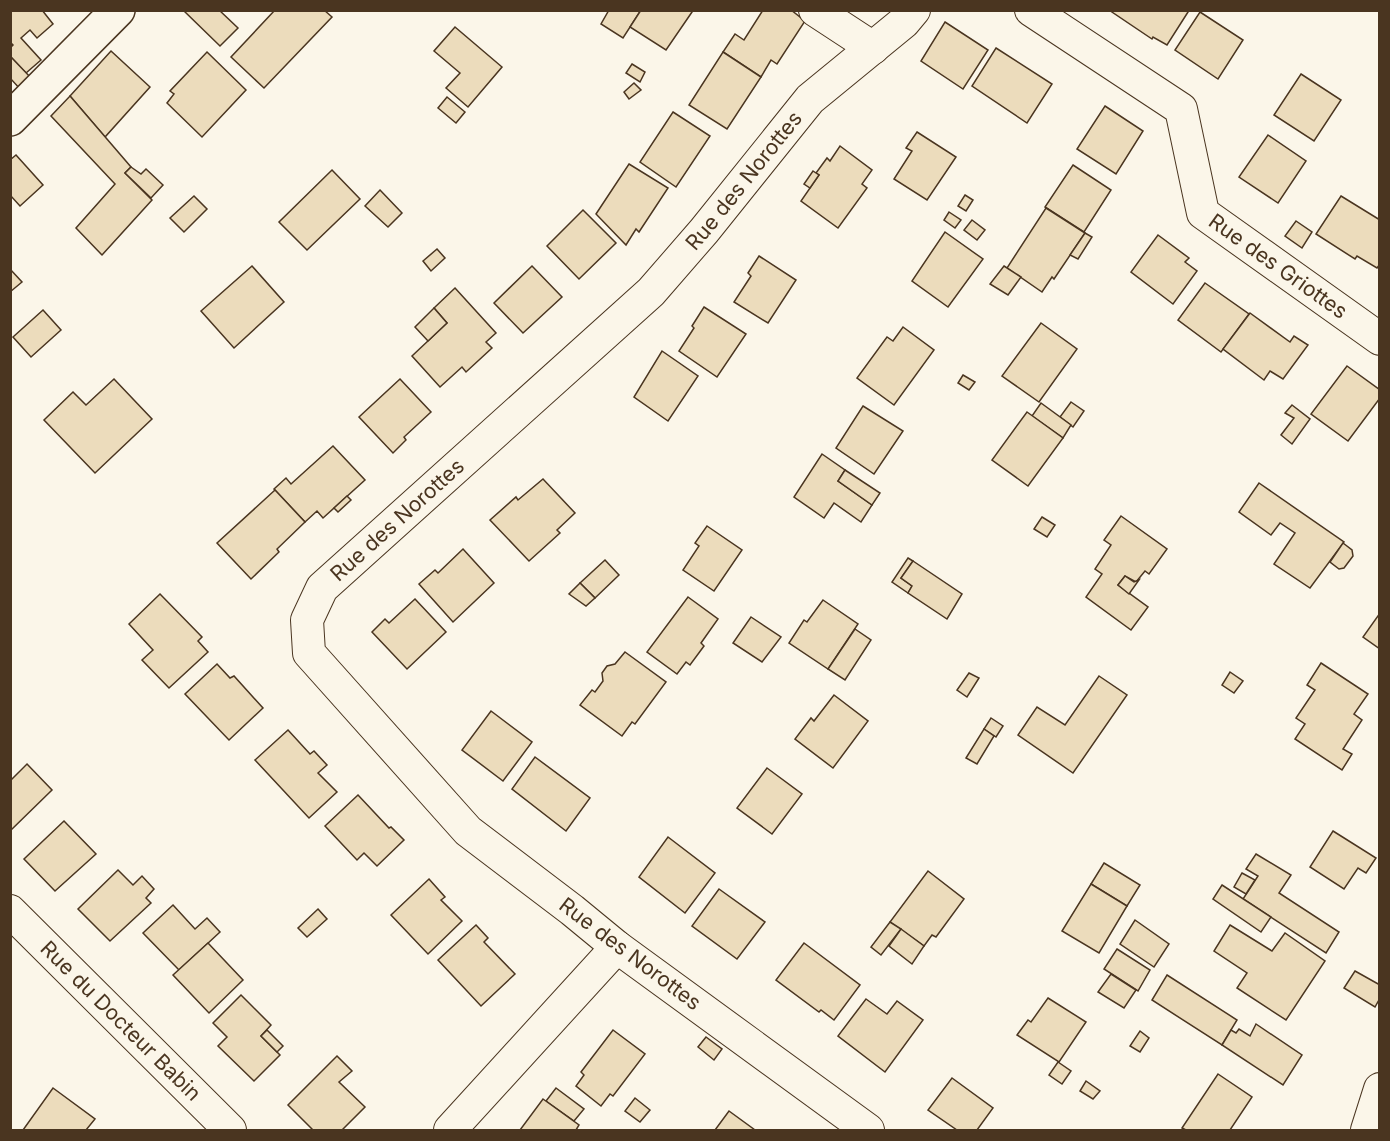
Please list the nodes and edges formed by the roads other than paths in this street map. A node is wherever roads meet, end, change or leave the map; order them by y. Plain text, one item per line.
1 (118, 10) edge
2 (815, 10) edge
3 (914, 10) edge
4 (1031, 10) edge
5 (873, 48) junction
6 (10, 119) edge
7 (1380, 339) edge
8 (10, 911) edge
9 (617, 947) junction
10 (1380, 1089) edge
11 (854, 1126) edge
12 (230, 1131) edge
13 (450, 1131) edge
14 (1366, 1131) edge

1 - 6 street
2 - 5 street
3 - 5 street, Rue des Norottes
4 - 7 street, Rue des Griottes
5 - 9 street, Rue des Norottes
8 - 12 street, Rue du Docteur Babin
9 - 11 street, Rue des Norottes
9 - 13 street
10 - 14 street

